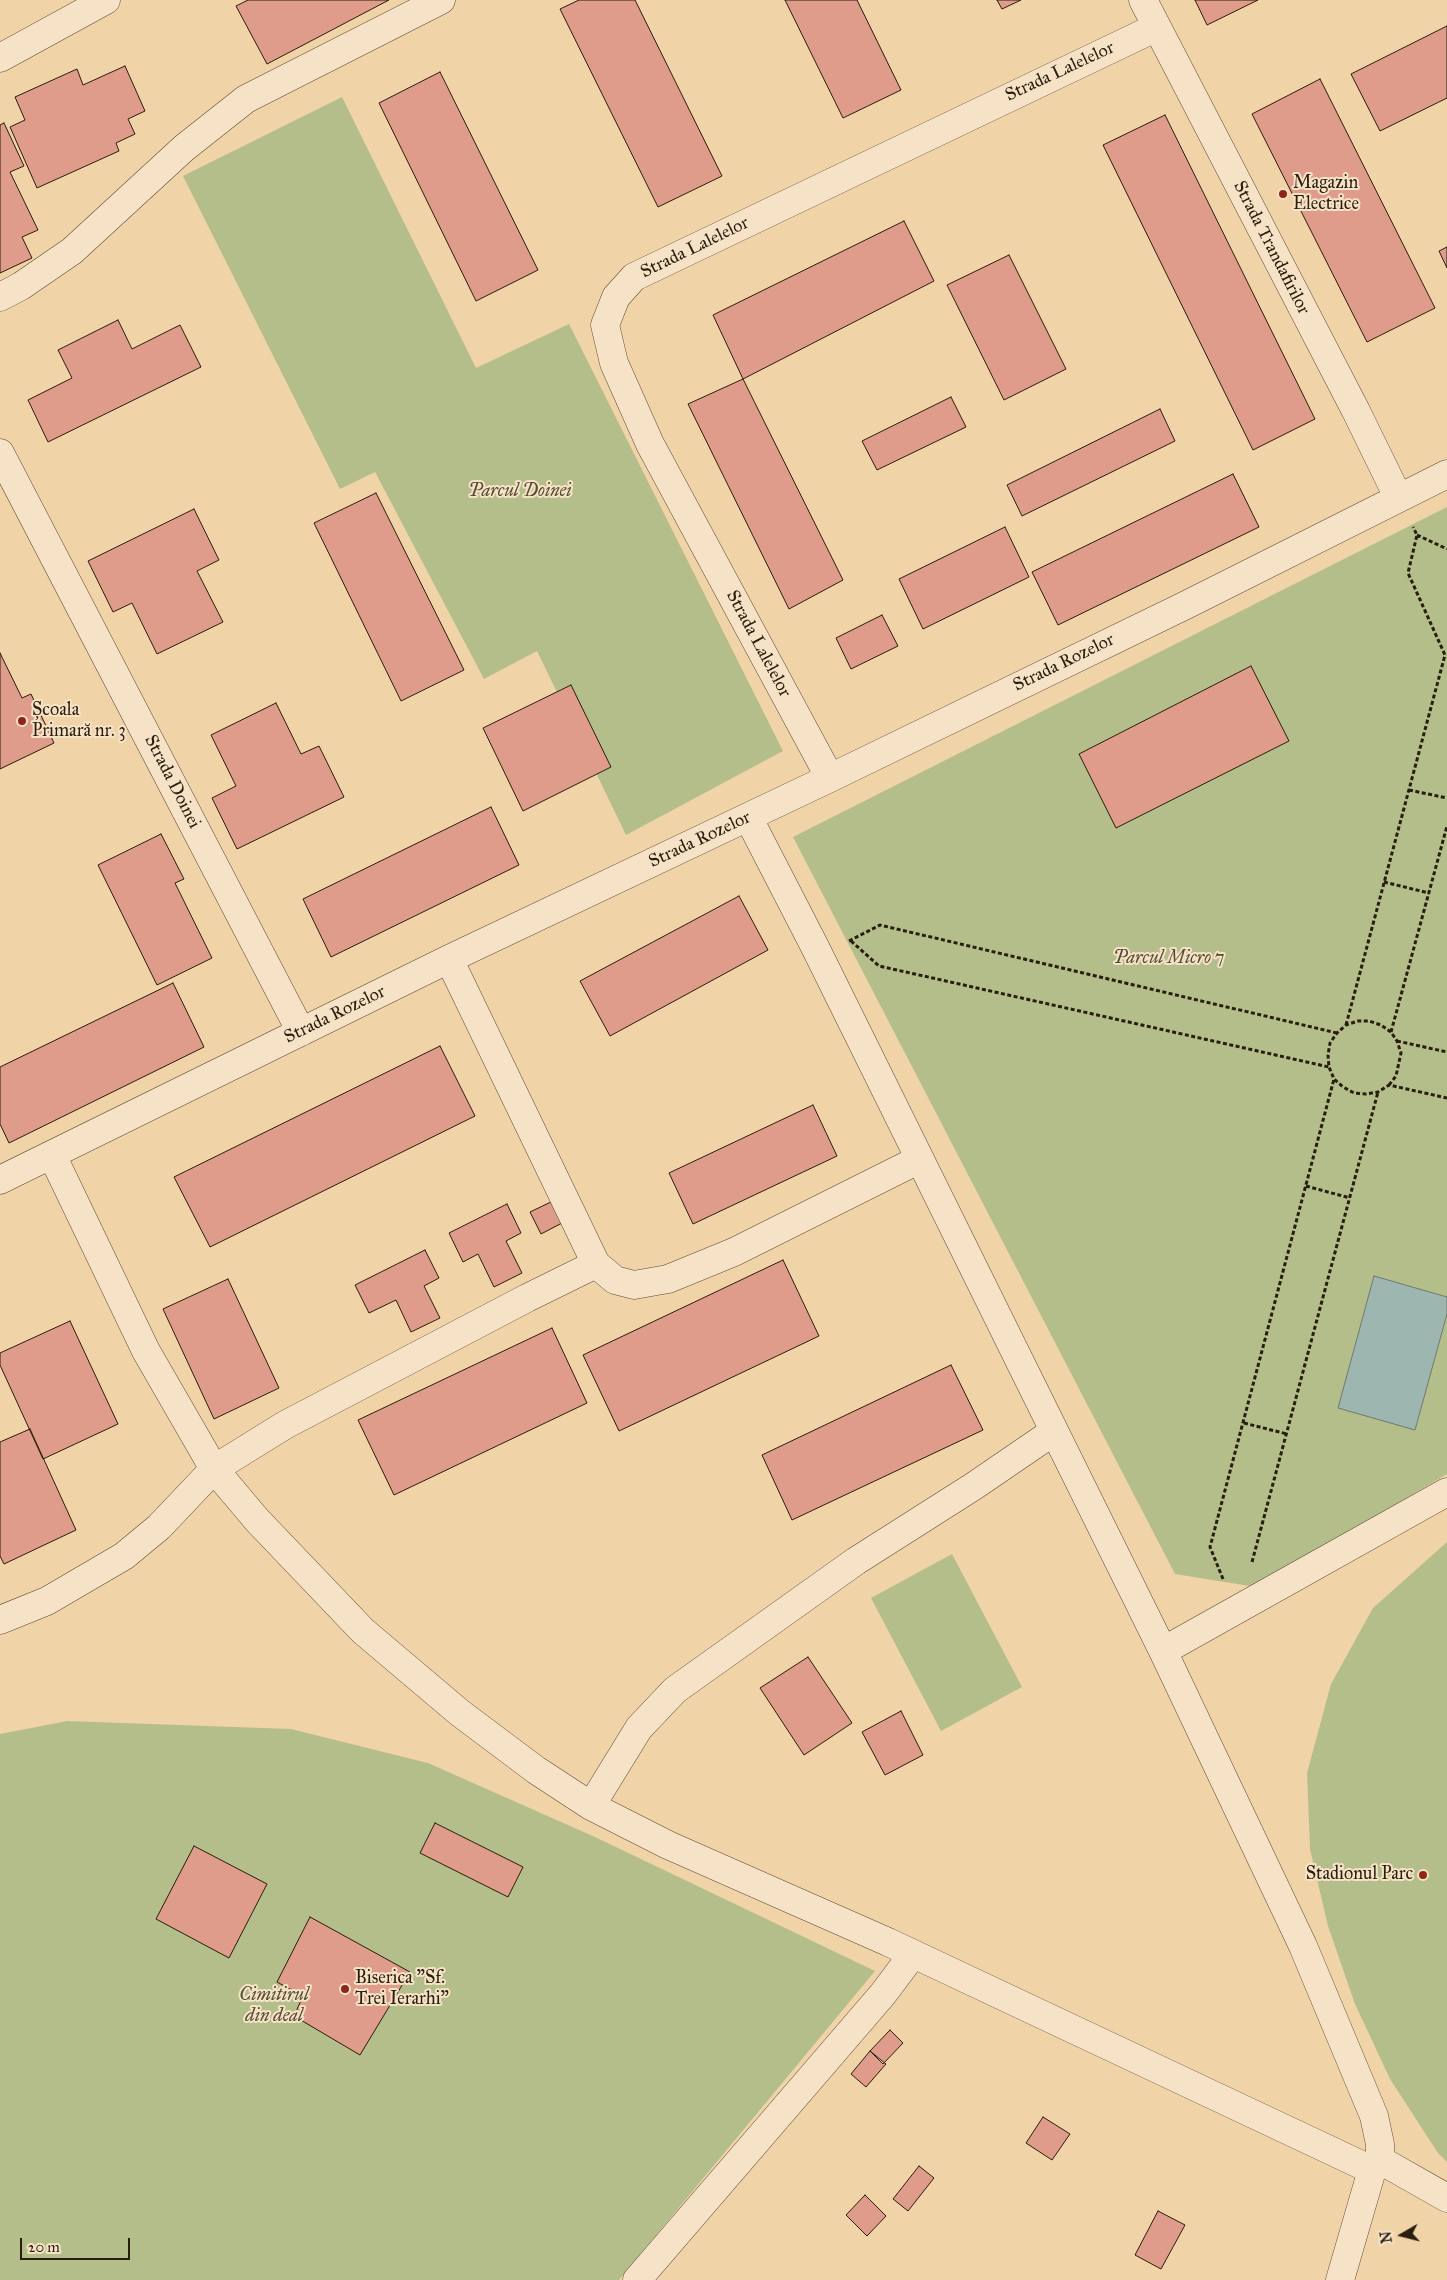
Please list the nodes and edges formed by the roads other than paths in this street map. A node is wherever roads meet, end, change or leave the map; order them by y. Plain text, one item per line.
1 (106, 0) edge
2 (441, 0) edge
3 (1143, 0) edge
4 (1156, 27) junction
5 (0, 58) edge
6 (0, 297) edge
7 (0, 453) edge
8 (1447, 474) edge
9 (1398, 497) junction
10 (830, 778) junction
11 (748, 817) junction
12 (449, 959) junction
13 (301, 1032) junction
14 (52, 1155) junction
15 (920, 1159) junction
16 (0, 1180) edge
17 (596, 1264) junction
18 (1053, 1432) junction
19 (214, 1469) junction
20 (1447, 1492) edge
21 (0, 1620) edge
22 (1163, 1651) junction
23 (591, 1806) junction
24 (913, 1954) junction
25 (1376, 2165) junction
26 (1447, 2198) edge
27 (637, 2280) edge
28 (1340, 2280) edge

1 - 5 street
2 - 6 street
3 - 4 street, Strada Trandafirilor
4 - 9 street, Strada Trandafirilor
4 - 10 street, Strada Lalelelor
7 - 13 street, Strada Doinei
8 - 9 street, Strada Rozelor
9 - 10 street, Strada Rozelor
10 - 11 street, Strada Rozelor
11 - 12 street, Strada Rozelor
11 - 15 street
12 - 13 street, Strada Rozelor
12 - 17 street
13 - 14 street, Strada Rozelor
14 - 16 street, Strada Rozelor
14 - 19 street
15 - 17 street
15 - 18 street
17 - 19 street
18 - 22 street
18 - 23 street
19 - 21 street
19 - 23 street
20 - 22 street
22 - 25 street
23 - 24 street
24 - 25 street
24 - 27 street
25 - 26 street
25 - 28 street

